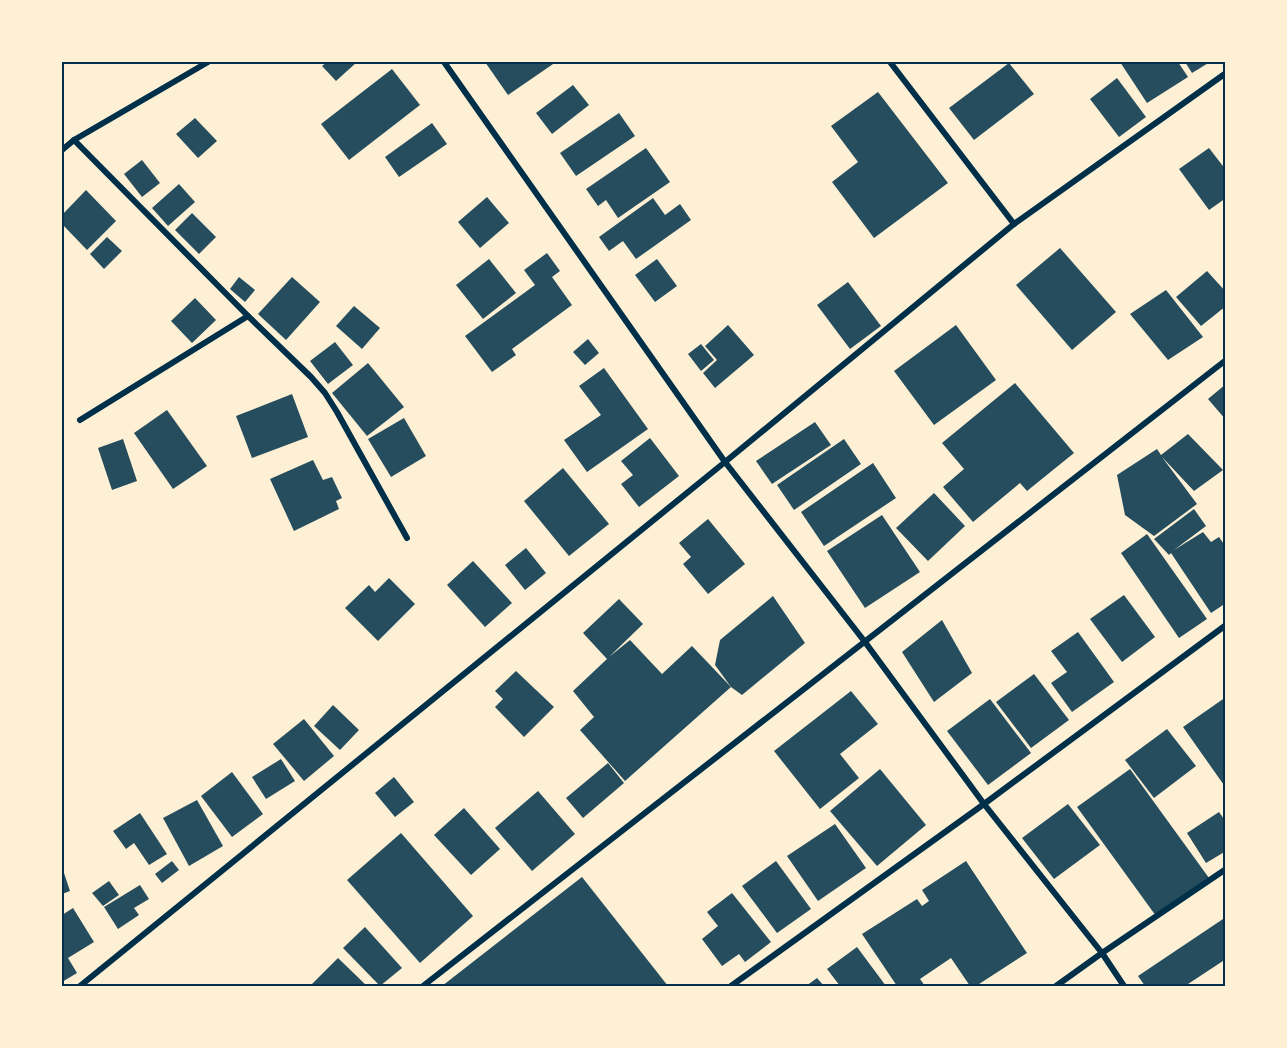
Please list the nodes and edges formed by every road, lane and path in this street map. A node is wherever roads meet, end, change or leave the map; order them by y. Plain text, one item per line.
1 (208, 62) edge
2 (444, 62) edge
3 (890, 62) edge
4 (1226, 73) edge
5 (74, 140) junction
6 (62, 150) edge
7 (1014, 224) junction
8 (248, 316) junction
9 (1226, 360) edge
10 (80, 420) dead end
11 (725, 462) junction
12 (407, 538) dead end
13 (1226, 625) edge
14 (865, 642) junction
15 (984, 804) junction
16 (1226, 869) edge
17 (1102, 953) junction
18 (80, 987) edge
19 (423, 987) edge
20 (731, 987) edge
21 (1056, 987) edge
22 (1124, 987) edge

1 - 5 street
2 - 11 street
3 - 7 street
4 - 7 street
5 - 6 street
5 - 8 street
7 - 11 street
8 - 10 street
8 - 12 street
9 - 14 street
11 - 14 street
11 - 18 street
13 - 15 street
14 - 15 street
14 - 19 street
15 - 17 street
15 - 20 street
16 - 17 street
17 - 21 street
17 - 22 street

